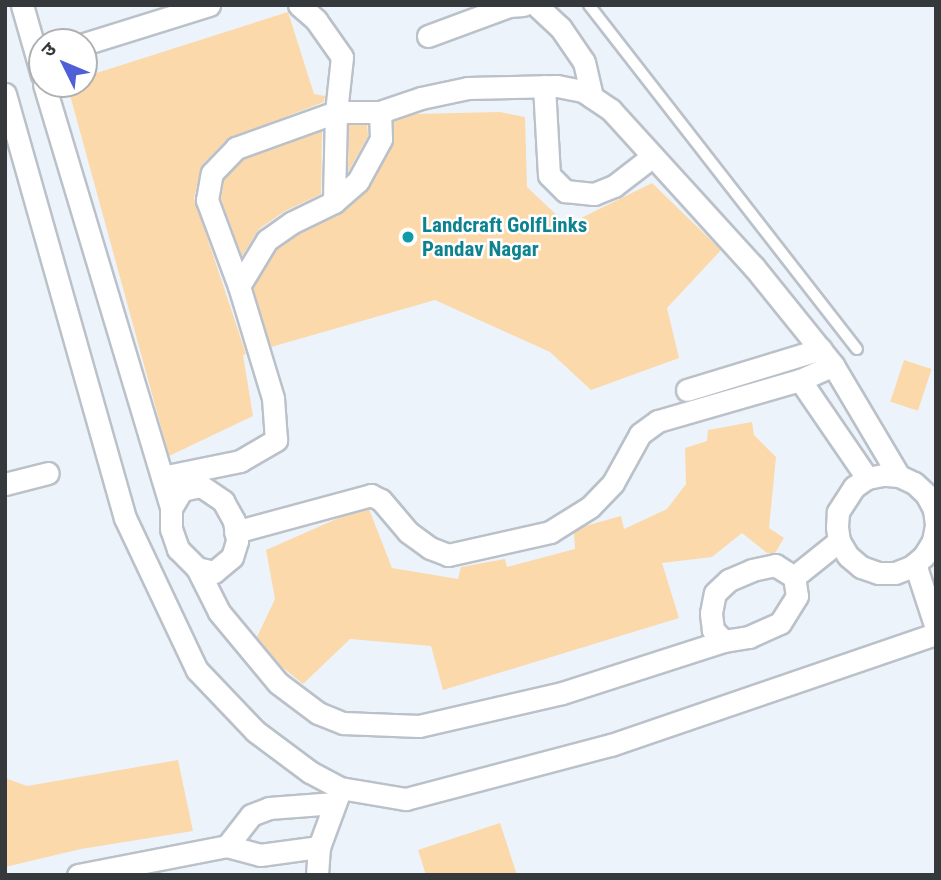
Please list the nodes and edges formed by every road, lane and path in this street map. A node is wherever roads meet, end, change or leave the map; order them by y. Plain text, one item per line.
1 (22, 5) edge
2 (209, 5) edge
3 (299, 5) edge
4 (523, 5) edge
5 (536, 5) edge
6 (589, 5) edge
7 (29, 28) edge
8 (428, 36) dead end
9 (98, 40) edge
10 (544, 86) junction
11 (5, 94) edge
12 (592, 97) junction
13 (48, 98) edge
14 (335, 112) junction
15 (380, 112) junction
16 (653, 156) junction
17 (334, 202) junction
18 (239, 286) junction
19 (857, 349) dead end
20 (827, 357) junction
21 (800, 380) junction
22 (687, 390) dead end
23 (48, 473) dead end
24 (899, 476) junction
25 (162, 477) junction
26 (867, 478) junction
27 (5, 484) edge
28 (171, 508) junction
29 (235, 532) junction
30 (935, 534) edge
31 (839, 541) junction
32 (915, 564) junction
33 (197, 568) junction
34 (794, 578) junction
35 (936, 628) edge
36 (936, 634) edge
37 (724, 641) junction
38 (338, 795) junction
39 (226, 846) junction
40 (319, 847) junction
41 (78, 875) edge
42 (317, 875) edge

1 - 7 street
2 - 9 street
3 - 14 street
4 - 8 street
5 - 12 street
6 - 19 lane
10 - 12 street
10 - 15 street
10 - 16 street
11 - 38 street
12 - 16 street
13 - 25 street
14 - 15 street
14 - 17 street
14 - 18 street
15 - 17 street
16 - 20 street
17 - 18 street
18 - 25 street
20 - 21 street
20 - 22 street
20 - 24 street
21 - 26 street
21 - 29 street
23 - 27 street
24 - 26 street
24 - 30 street
25 - 28 street
26 - 31 street
28 - 29 street
28 - 33 street
29 - 33 street
30 - 32 street
31 - 32 street
31 - 34 street
32 - 35 street
33 - 37 street
34 - 37 street
34 - 37 street
36 - 38 street
38 - 39 street
38 - 40 street
39 - 40 street
39 - 41 street
40 - 42 street

